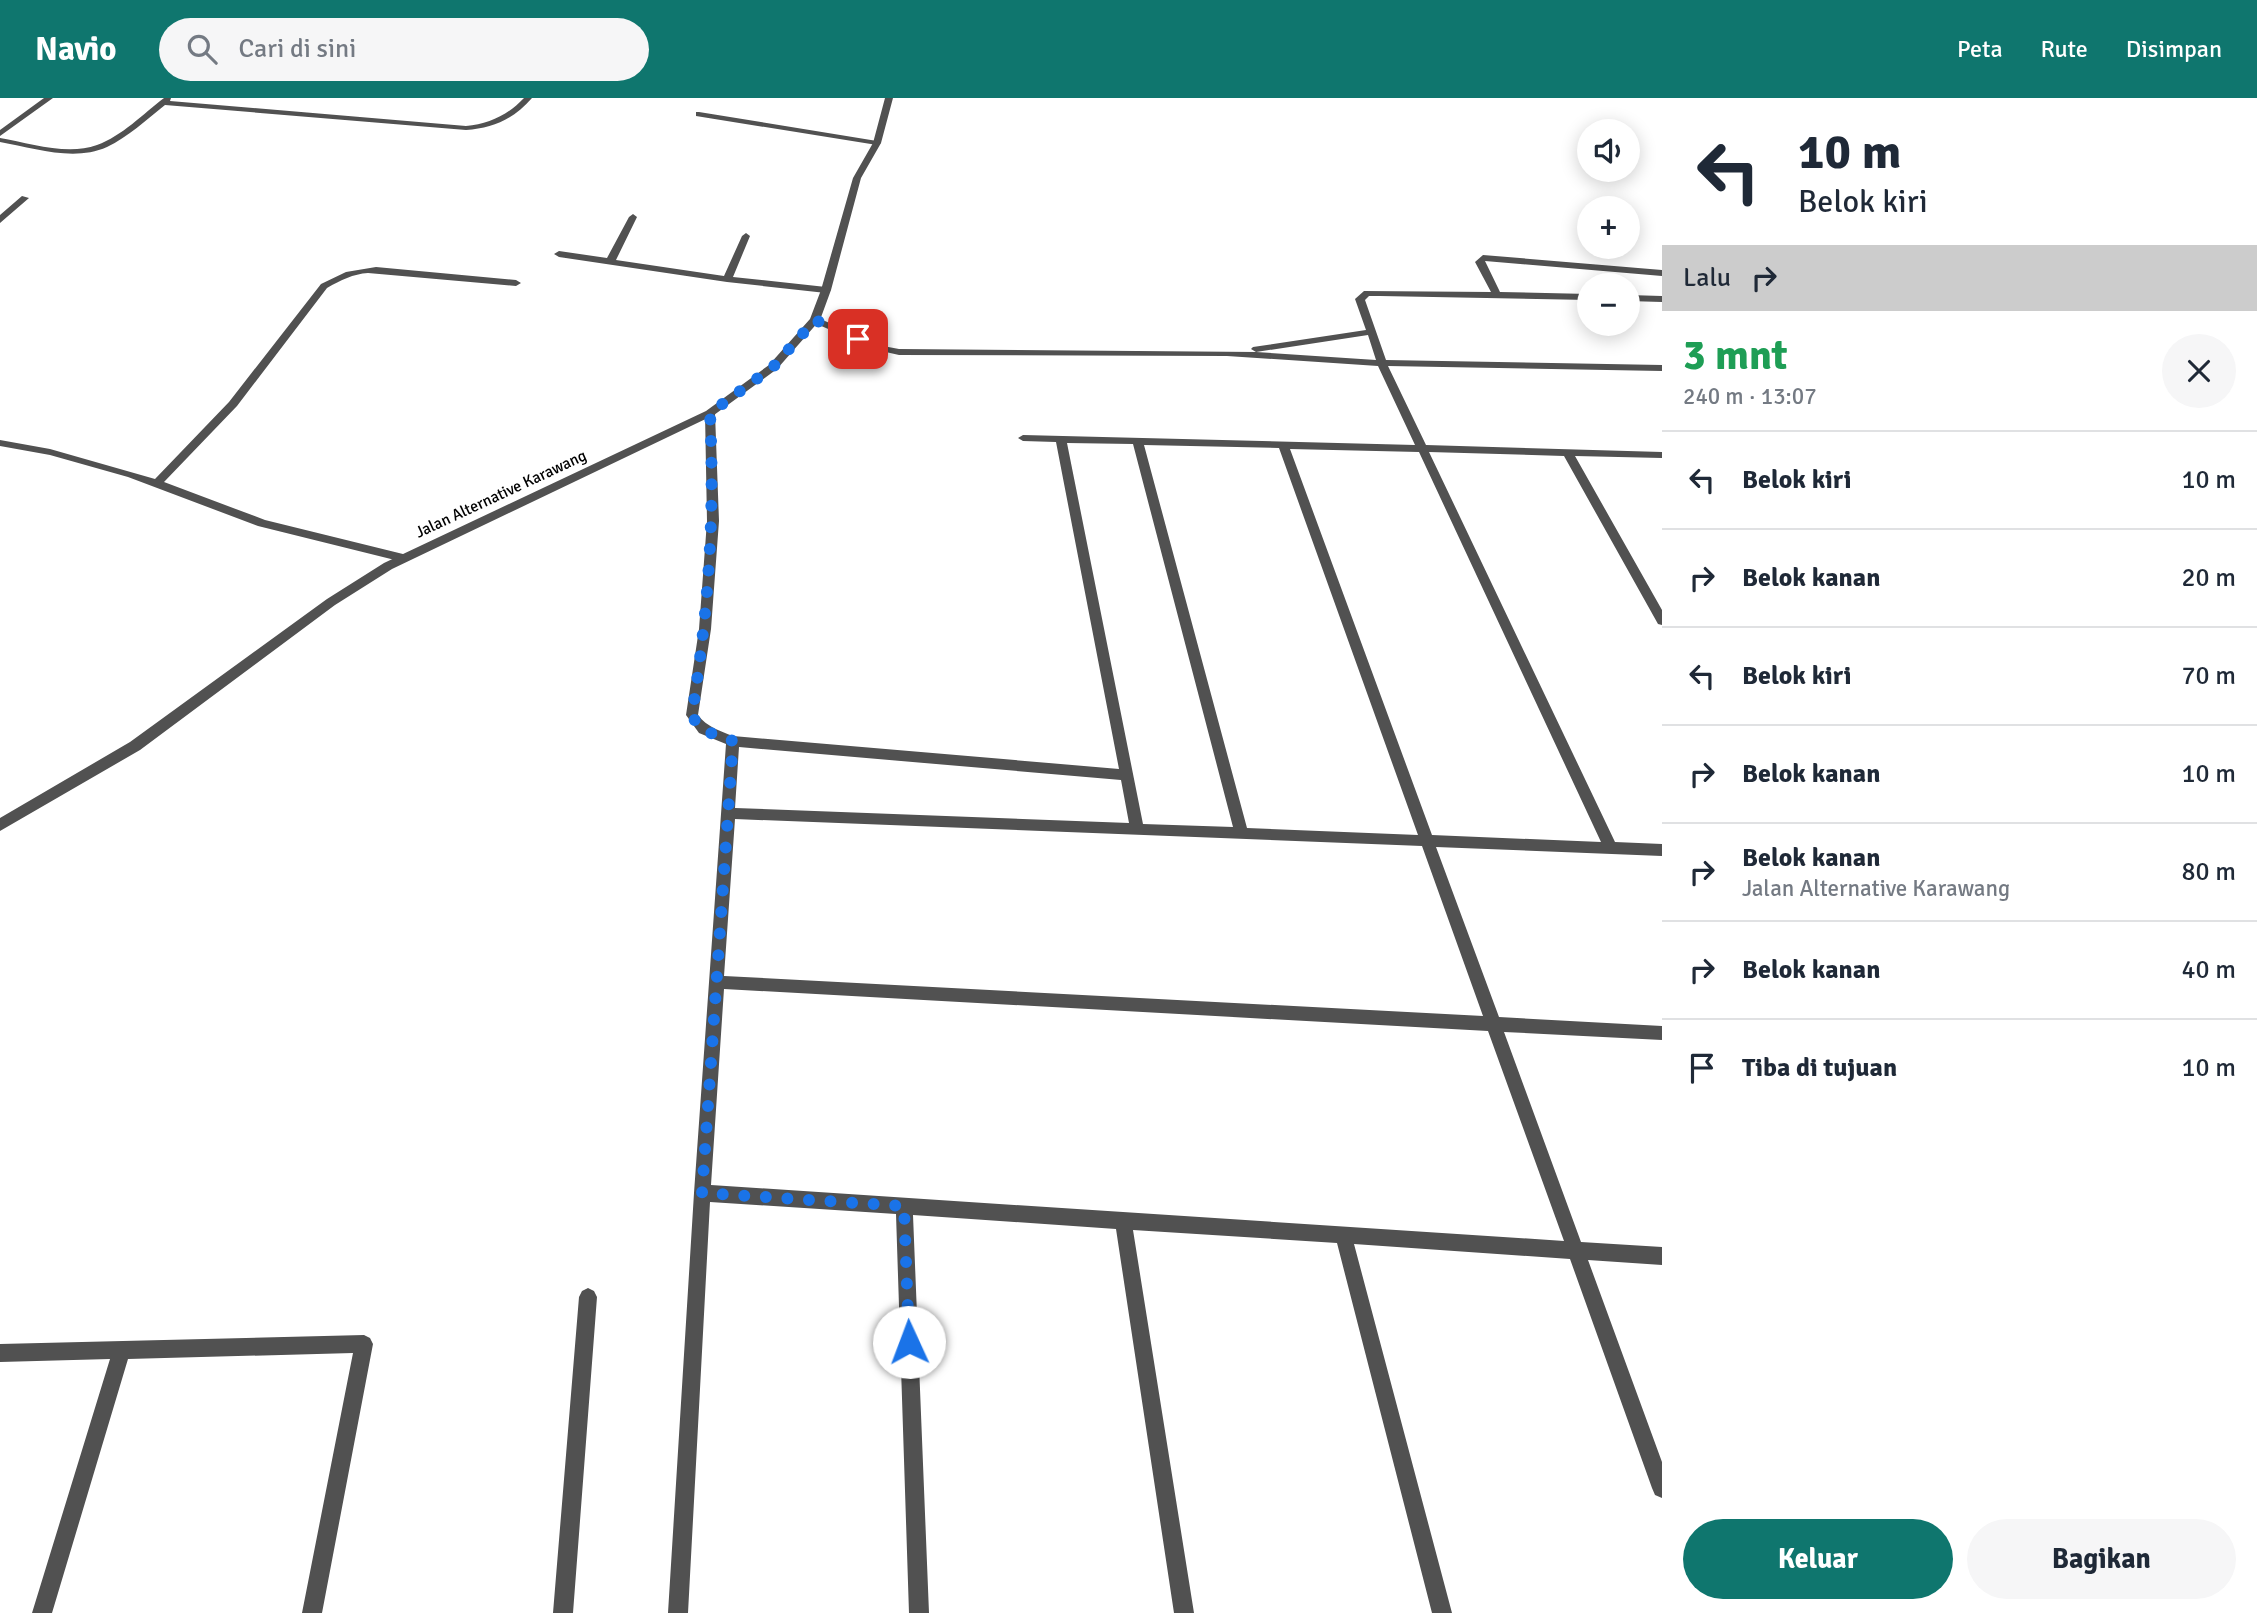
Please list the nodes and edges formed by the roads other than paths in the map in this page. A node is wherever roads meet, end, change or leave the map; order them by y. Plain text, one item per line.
1 (49, 98) edge
2 (528, 98) edge
3 (889, 98) edge
4 (166, 100) edge
5 (699, 114) dead end
6 (0, 134) edge
7 (0, 140) edge
8 (877, 143) junction
9 (25, 198) dead end
10 (633, 217) dead end
11 (0, 220) edge
12 (746, 236) dead end
13 (559, 254) dead end
14 (610, 262) junction
15 (1662, 273) edge
16 (727, 279) junction
17 (516, 283) dead end
18 (826, 289) junction
19 (1497, 295) junction
20 (1577, 297) edge
21 (1640, 298) edge
22 (1662, 299) edge
23 (815, 320) junction
24 (1370, 332) junction
25 (1227, 353) junction
26 (1382, 363) junction
27 (1662, 368) edge
28 (710, 413) junction
29 (1023, 438) dead end
30 (1061, 440) junction
31 (1138, 442) junction
32 (0, 443) edge
33 (1284, 446) junction
34 (1421, 447) junction
35 (1567, 452) junction
36 (1662, 455) edge
37 (157, 483) junction
38 (403, 558) junction
39 (1662, 621) edge
40 (733, 741) junction
41 (1126, 775) junction
42 (729, 813) junction
43 (0, 824) edge
44 (1137, 829) junction
45 (1241, 833) junction
46 (1427, 841) junction
47 (1611, 848) junction
48 (1662, 850) edge
49 (717, 982) junction
50 (1494, 1024) junction
51 (1662, 1033) edge
52 (702, 1193) junction
53 (904, 1206) junction
54 (1122, 1220) junction
55 (1343, 1235) junction
56 (1576, 1250) junction
57 (1662, 1256) edge
58 (588, 1297) dead end
59 (122, 1350) junction
60 (0, 1353) edge
61 (1662, 1488) edge
62 (42, 1613) edge
63 (312, 1613) edge
64 (563, 1613) edge
65 (678, 1613) edge
66 (919, 1613) edge
67 (1184, 1613) edge
68 (1442, 1613) edge

1 - 6 street
2 - 4 street
3 - 8 street, Jalan Alternative Karawang
4 - 7 street
5 - 8 street
8 - 18 street, Jalan Alternative Karawang
9 - 11 street
10 - 14 street
12 - 16 street
13 - 14 street
14 - 16 street
15 - 19 street
16 - 18 street
17 - 37 street
18 - 23 street, Jalan Alternative Karawang
19 - 20 street
19 - 24 street
21 - 22 street
23 - 25 street
23 - 28 street, Jalan Alternative Karawang
24 - 25 street
24 - 26 street
25 - 26 street
26 - 27 street
26 - 34 street
28 - 38 street, Jalan Alternative Karawang
28 - 40 street
29 - 30 street
30 - 31 street
30 - 41 street
31 - 33 street
31 - 45 street
32 - 37 street
33 - 34 street
33 - 46 street
34 - 35 street
34 - 47 street
35 - 36 street
35 - 39 street
37 - 38 street
38 - 43 street, Jalan Alternative Karawang
40 - 41 street
40 - 42 street
41 - 44 street
42 - 44 street
42 - 49 street
44 - 45 street
45 - 46 street
46 - 47 street
46 - 50 street
47 - 48 street
49 - 50 street
49 - 52 street
50 - 51 street
50 - 56 street
52 - 53 street
52 - 65 street
53 - 54 street
53 - 66 street
54 - 55 street
54 - 67 street
55 - 56 street
55 - 68 street
56 - 57 street
56 - 61 street
58 - 64 street
59 - 60 street
59 - 62 street
59 - 63 street

